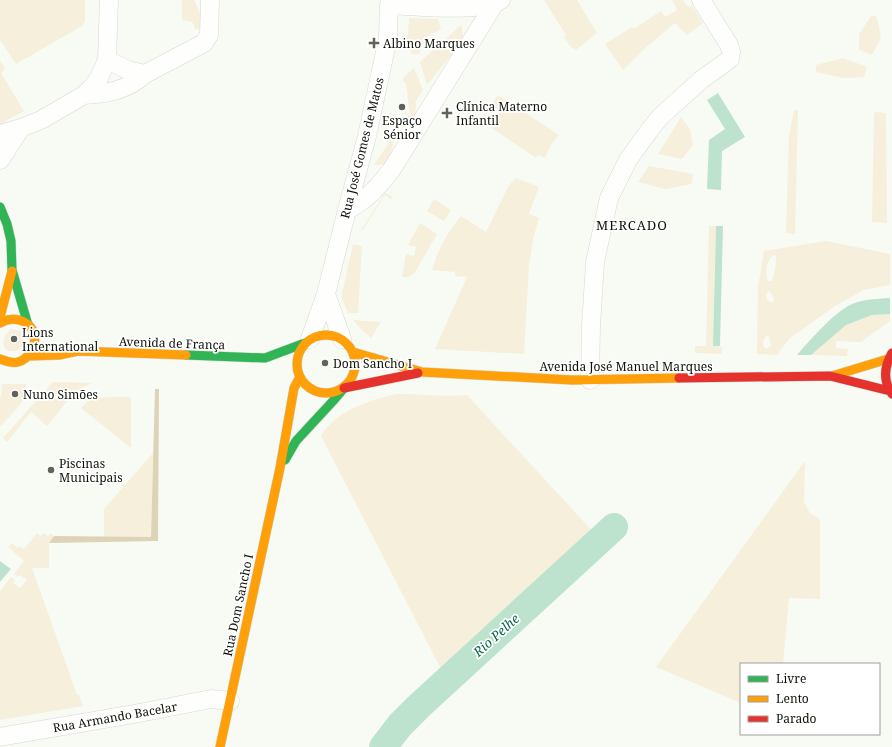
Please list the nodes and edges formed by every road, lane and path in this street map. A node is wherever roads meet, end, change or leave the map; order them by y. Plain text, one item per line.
1 (110, 0) edge
2 (210, 0) edge
3 (701, 0) edge
4 (389, 2) edge
5 (498, 2) edge
6 (107, 60) junction
7 (145, 74) junction
8 (84, 95) junction
9 (21, 128) junction
10 (0, 134) edge
11 (0, 160) edge
12 (0, 207) edge
13 (347, 210) junction
14 (12, 270) junction
15 (326, 294) junction
16 (0, 317) edge
17 (0, 323) edge
18 (34, 331) junction
19 (308, 341) junction
20 (63, 344) dead end
21 (348, 345) junction
22 (78, 351) junction
23 (29, 356) junction
24 (890, 356) edge
25 (265, 358) junction
26 (0, 359) edge
27 (277, 366) dead end
28 (288, 372) dead end
29 (422, 372) junction
30 (830, 376) junction
31 (300, 377) junction
32 (590, 380) junction
33 (344, 388) junction
34 (891, 392) edge
35 (280, 468) junction
36 (230, 701) junction
37 (0, 737) edge
38 (220, 747) edge

1 - 6 street
2 - 7 street
3 - 32 street
4 - 5 street
4 - 13 street, Rua José Gomes de Matos
5 - 13 street
6 - 7 street
6 - 8 street
7 - 8 street
8 - 9 street
9 - 10 street
9 - 11 street
12 - 14 main road
13 - 15 street, Rua José Gomes de Matos
14 - 16 main road
14 - 18 main road
15 - 19 street, Rua José Gomes de Matos
15 - 21 street
17 - 18 main road
18 - 23 main road
19 - 21 main road
19 - 25 main road, Avenida de França
19 - 31 main road
20 - 22 main road, Avenida de França
21 - 29 main road, Avenida José Manuel Marques
21 - 33 main road
22 - 23 main road, Avenida de França
22 - 25 main road, Avenida de França
23 - 26 main road, Avenida de França
24 - 30 main road, Avenida José Manuel Marques
24 - 34 main road
25 - 27 main road
28 - 31 main road
29 - 32 main road, Avenida José Manuel Marques
29 - 33 main road, Avenida José Manuel Marques
30 - 32 main road, Avenida José Manuel Marques
30 - 34 main road, Avenida José Manuel Marques
31 - 33 main road
31 - 35 main road, Rua Dom Sancho I
33 - 35 main road, Rua Dom Sancho I
35 - 36 main road, Rua Dom Sancho I
36 - 37 street, Rua Armando Bacelar
36 - 38 main road, Rua Dom Sancho I

